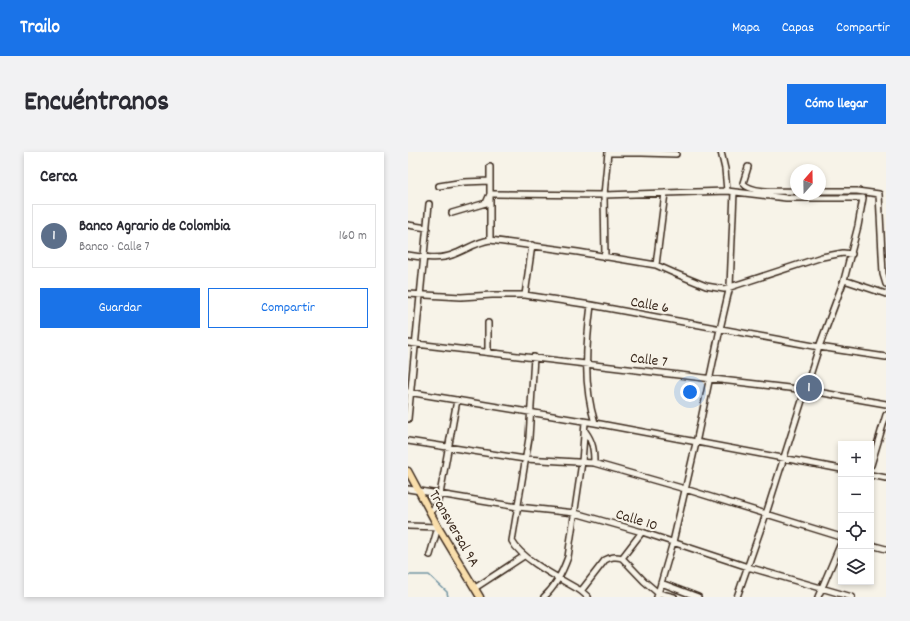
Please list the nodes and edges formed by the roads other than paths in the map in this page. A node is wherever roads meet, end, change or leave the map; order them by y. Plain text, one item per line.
1 (721, 152) edge
2 (608, 153) edge
3 (676, 154) dead end
4 (490, 167) dead end
5 (748, 167) dead end
6 (490, 181) junction
7 (439, 186) dead end
8 (727, 191) junction
9 (790, 191) edge
10 (826, 191) edge
11 (846, 191) junction
12 (734, 192) junction
13 (665, 193) junction
14 (490, 194) junction
15 (604, 195) junction
16 (848, 198) junction
17 (429, 204) dead end
18 (452, 213) dead end
19 (408, 225) edge
20 (427, 228) junction
21 (490, 240) junction
22 (532, 245) junction
23 (852, 254) junction
24 (408, 256) edge
25 (424, 257) junction
26 (605, 257) junction
27 (656, 265) junction
28 (844, 280) junction
29 (886, 284) edge
30 (730, 286) junction
31 (408, 294) edge
32 (886, 294) edge
33 (420, 295) junction
34 (525, 295) junction
35 (591, 305) junction
36 (488, 323) dead end
37 (720, 328) junction
38 (408, 343) edge
39 (416, 344) junction
40 (818, 347) junction
41 (488, 352) junction
42 (886, 357) edge
43 (534, 358) junction
44 (587, 363) junction
45 (709, 378) junction
46 (806, 390) junction
47 (409, 392) edge
48 (457, 400) junction
49 (886, 404) edge
50 (531, 413) junction
51 (886, 415) edge
52 (408, 419) edge
53 (585, 422) junction
54 (595, 423) junction
55 (585, 430) junction
56 (408, 441) edge
57 (696, 443) junction
58 (449, 448) junction
59 (874, 455) edge
60 (784, 458) junction
61 (525, 459) junction
62 (582, 462) junction
63 (594, 463) junction
64 (838, 468) edge
65 (408, 471) edge
66 (874, 476) edge
67 (886, 478) edge
68 (408, 489) edge
69 (685, 489) junction
70 (418, 490) junction
71 (440, 494) junction
72 (518, 507) junction
73 (431, 512) junction
74 (575, 513) junction
75 (766, 514) junction
76 (408, 526) edge
77 (438, 527) junction
78 (642, 532) junction
79 (838, 536) edge
80 (673, 542) junction
81 (874, 546) edge
82 (839, 549) edge
83 (886, 549) edge
84 (430, 555) dead end
85 (524, 556) junction
86 (622, 558) junction
87 (748, 567) junction
88 (558, 578) junction
89 (661, 583) junction
90 (475, 588) junction
91 (822, 589) junction
92 (580, 593) edge
93 (658, 595) edge
94 (480, 597) edge
95 (544, 597) edge
96 (588, 597) edge
97 (674, 597) edge
98 (698, 597) edge
99 (737, 597) edge
100 (818, 597) edge
101 (852, 597) edge

1 - 8 street
2 - 3 street
2 - 15 street
4 - 6 street
5 - 9 street
6 - 7 street
6 - 14 street
8 - 12 street
8 - 13 street
10 - 11 street
11 - 16 street
11 - 29 street
12 - 16 street
12 - 30 street
13 - 15 street
13 - 27 street
14 - 15 street
14 - 18 street
14 - 21 street
15 - 26 street
16 - 23 street
17 - 20 street
19 - 20 street
20 - 25 street
21 - 22 street
21 - 25 street
22 - 26 street
22 - 34 street
23 - 28 street
23 - 30 street
24 - 25 street
25 - 33 street
26 - 27 street
27 - 30 street
28 - 32 street
28 - 40 street
30 - 37 street
31 - 33 street, Calle 6
33 - 34 street, Calle 6
33 - 39 street
34 - 35 street, Calle 6
35 - 37 street, Calle 6
35 - 44 street
36 - 41 street
37 - 40 street, Calle 6
37 - 45 street
38 - 39 street, Calle 7
39 - 41 street, Calle 7
39 - 47 street
40 - 42 street, Calle 6
40 - 46 street
41 - 43 street, Calle 7
43 - 44 street, Calle 7
43 - 50 street
44 - 45 street, Calle 7
44 - 54 street
45 - 46 street, Calle 7
45 - 57 street
46 - 49 street, Calle 7
46 - 60 street
47 - 48 street
47 - 52 street
48 - 50 street
48 - 58 street
50 - 53 street
50 - 61 street
51 - 59 street
53 - 54 street
53 - 55 street
54 - 57 street
55 - 62 street
55 - 63 street
56 - 58 street
57 - 60 street
57 - 69 street
58 - 61 street
58 - 71 street
60 - 64 street
60 - 75 street
61 - 62 street
61 - 72 street
62 - 63 street
62 - 74 street
63 - 69 street
65 - 70 main road, Transversal 9A
66 - 67 street
68 - 70 street, Calle 10
69 - 75 street
69 - 80 street
70 - 71 street, Calle 10
70 - 73 main road, Transversal 9A
71 - 72 street, Calle 10
71 - 73 street
72 - 74 street, Calle 10
72 - 85 street
73 - 77 main road, Transversal 9A
74 - 78 street, Calle 10
74 - 88 street
75 - 79 street
75 - 87 street
76 - 77 street
77 - 84 street
77 - 90 main road, Transversal 9A
78 - 80 street, Calle 10
78 - 86 street
80 - 87 street, Calle 10
80 - 89 street
81 - 83 street
82 - 91 street
85 - 88 street
85 - 90 street
86 - 92 street
86 - 93 street
87 - 91 street, Calle 10
87 - 99 street
88 - 92 street
88 - 95 street
89 - 93 street
89 - 98 street
90 - 94 main road, Transversal 9A
91 - 100 street
91 - 101 street, Calle 10
92 - 96 street
93 - 97 street

